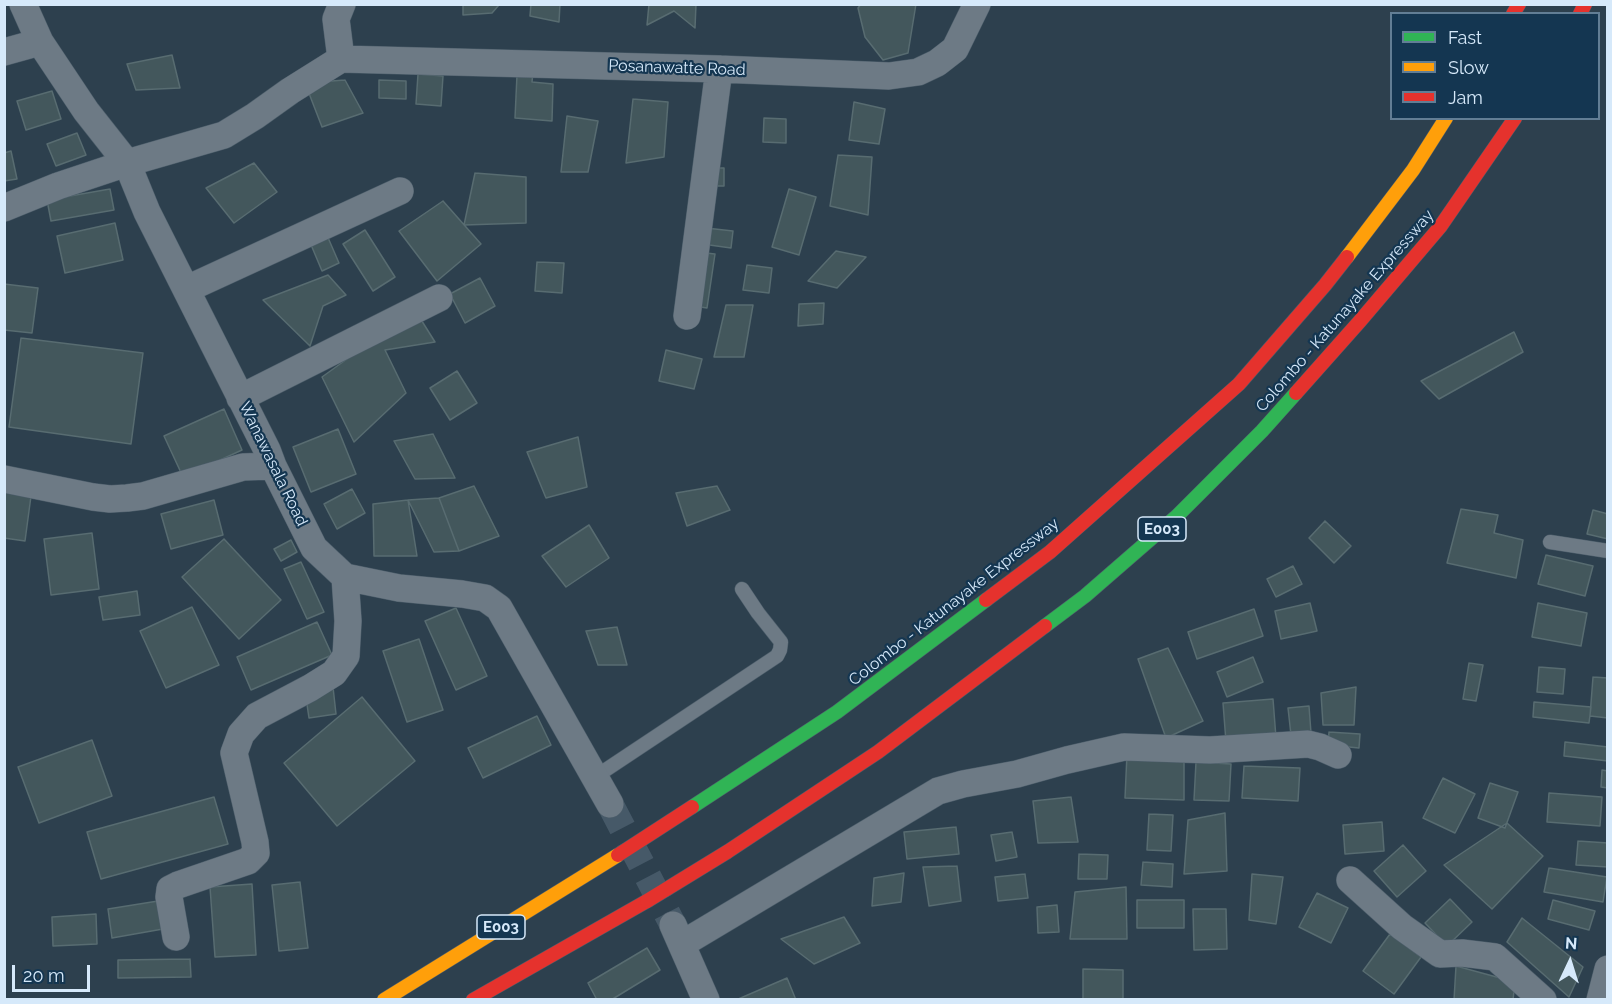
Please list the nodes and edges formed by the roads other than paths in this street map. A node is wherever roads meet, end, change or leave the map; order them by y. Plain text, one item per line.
1 (23, 4) edge
2 (342, 4) edge
3 (977, 4) edge
4 (40, 42) junction
5 (4, 52) edge
6 (341, 59) junction
7 (719, 69) junction
8 (1445, 120) edge
9 (1514, 120) edge
10 (127, 163) junction
11 (400, 191) dead end
12 (4, 208) edge
13 (187, 289) junction
14 (439, 298) dead end
15 (687, 316) dead end
16 (240, 398) junction
17 (273, 466) junction
18 (4, 479) edge
19 (1550, 542) dead end
20 (1608, 550) edge
21 (345, 577) junction
22 (742, 589) dead end
23 (1338, 755) dead end
24 (595, 777) junction
25 (610, 804) tunnel mouth
26 (1350, 880) dead end
27 (176, 937) dead end
28 (1608, 969) edge
29 (384, 999) edge
30 (473, 999) edge
31 (706, 999) edge
32 (1543, 999) edge
33 (1600, 999) edge

1 - 4 street, Wanawasala Road
2 - 6 street
3 - 7 street, Posanawatte Road
4 - 5 street
4 - 10 street, Wanawasala Road
6 - 7 street, Posanawatte Road
6 - 10 street
7 - 15 street
8 - 29 highway, Colombo - Katunayake Expressway / E003, bridge
9 - 30 highway, Colombo - Katunayake Expressway / E003, bridge
10 - 12 street
10 - 13 street, Wanawasala Road
11 - 13 street
13 - 16 street, Wanawasala Road
14 - 16 street
16 - 17 street, Wanawasala Road
17 - 18 street
17 - 21 street, Wanawasala Road
19 - 20 lane
21 - 24 street
21 - 27 street
22 - 24 lane
23 - 31 street
24 - 25 street
26 - 32 street
28 - 33 street

